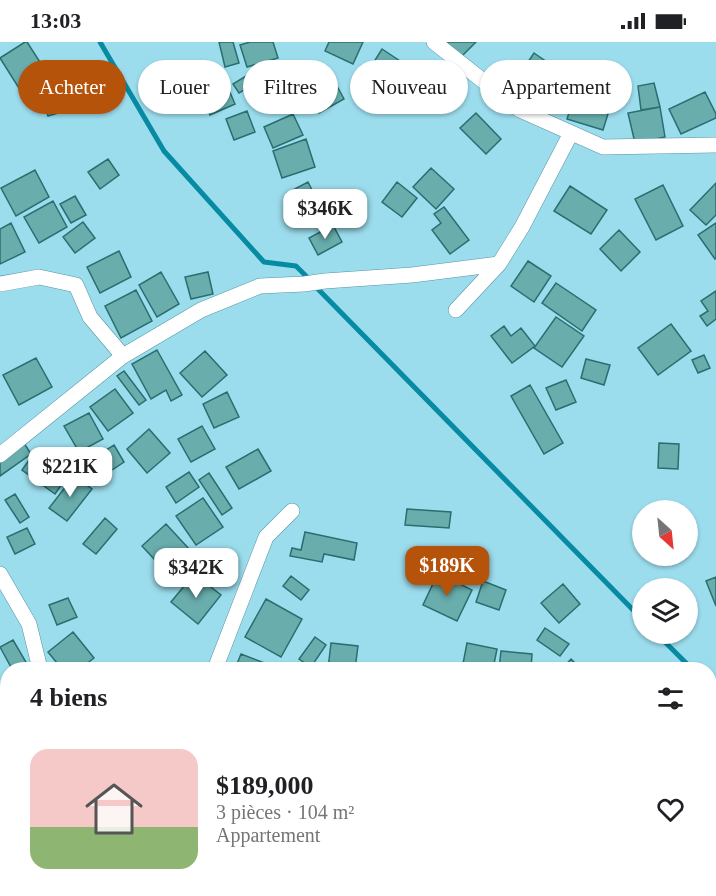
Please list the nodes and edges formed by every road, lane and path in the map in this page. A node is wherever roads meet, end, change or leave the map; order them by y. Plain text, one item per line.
1 (434, 42) edge
2 (571, 133) junction
3 (716, 145) edge
4 (499, 264) junction
5 (0, 284) edge
6 (456, 310) dead end
7 (123, 356) junction
8 (0, 455) edge
9 (292, 511) dead end
10 (0, 575) edge
11 (38, 662) edge
12 (217, 662) edge

1 - 2 street
2 - 3 street
2 - 4 street
4 - 6 street
4 - 7 street
5 - 7 street
7 - 8 street
9 - 12 street
10 - 11 street

